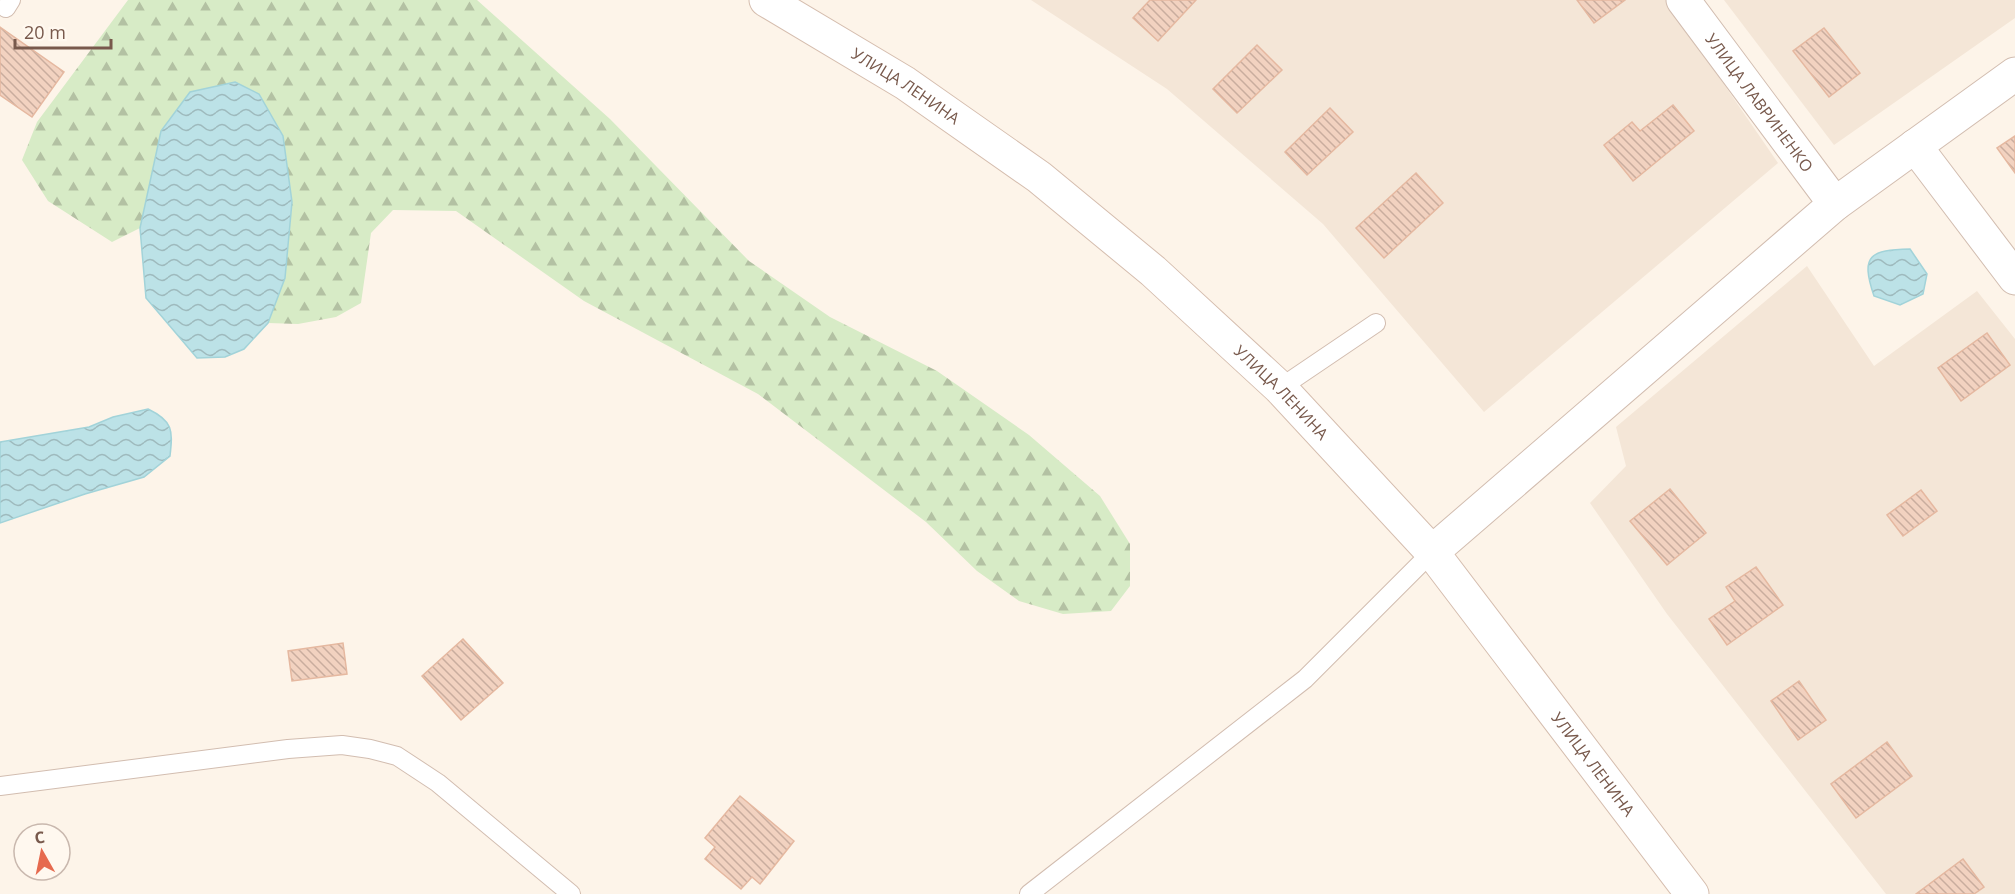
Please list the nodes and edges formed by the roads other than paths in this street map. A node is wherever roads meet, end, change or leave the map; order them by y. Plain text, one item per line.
1 (766, 0) edge
2 (1683, 0) edge
3 (2015, 74) edge
4 (1915, 146) junction
5 (1835, 204) junction
6 (2015, 278) edge
7 (1376, 323) dead end
8 (1280, 388) junction
9 (1432, 552) junction
10 (0, 786) edge
11 (571, 894) edge
12 (1029, 894) edge
13 (1692, 894) edge

1 - 8 main road, УЛИЦА ЛЕНИНА
2 - 5 main road, УЛИЦА ЛАВРИНЕНКО
3 - 4 main road
4 - 5 main road
4 - 6 main road
5 - 9 main road
7 - 8 lane
8 - 9 main road, УЛИЦА ЛЕНИНА
9 - 12 lane
9 - 13 main road, УЛИЦА ЛЕНИНА
10 - 11 lane

